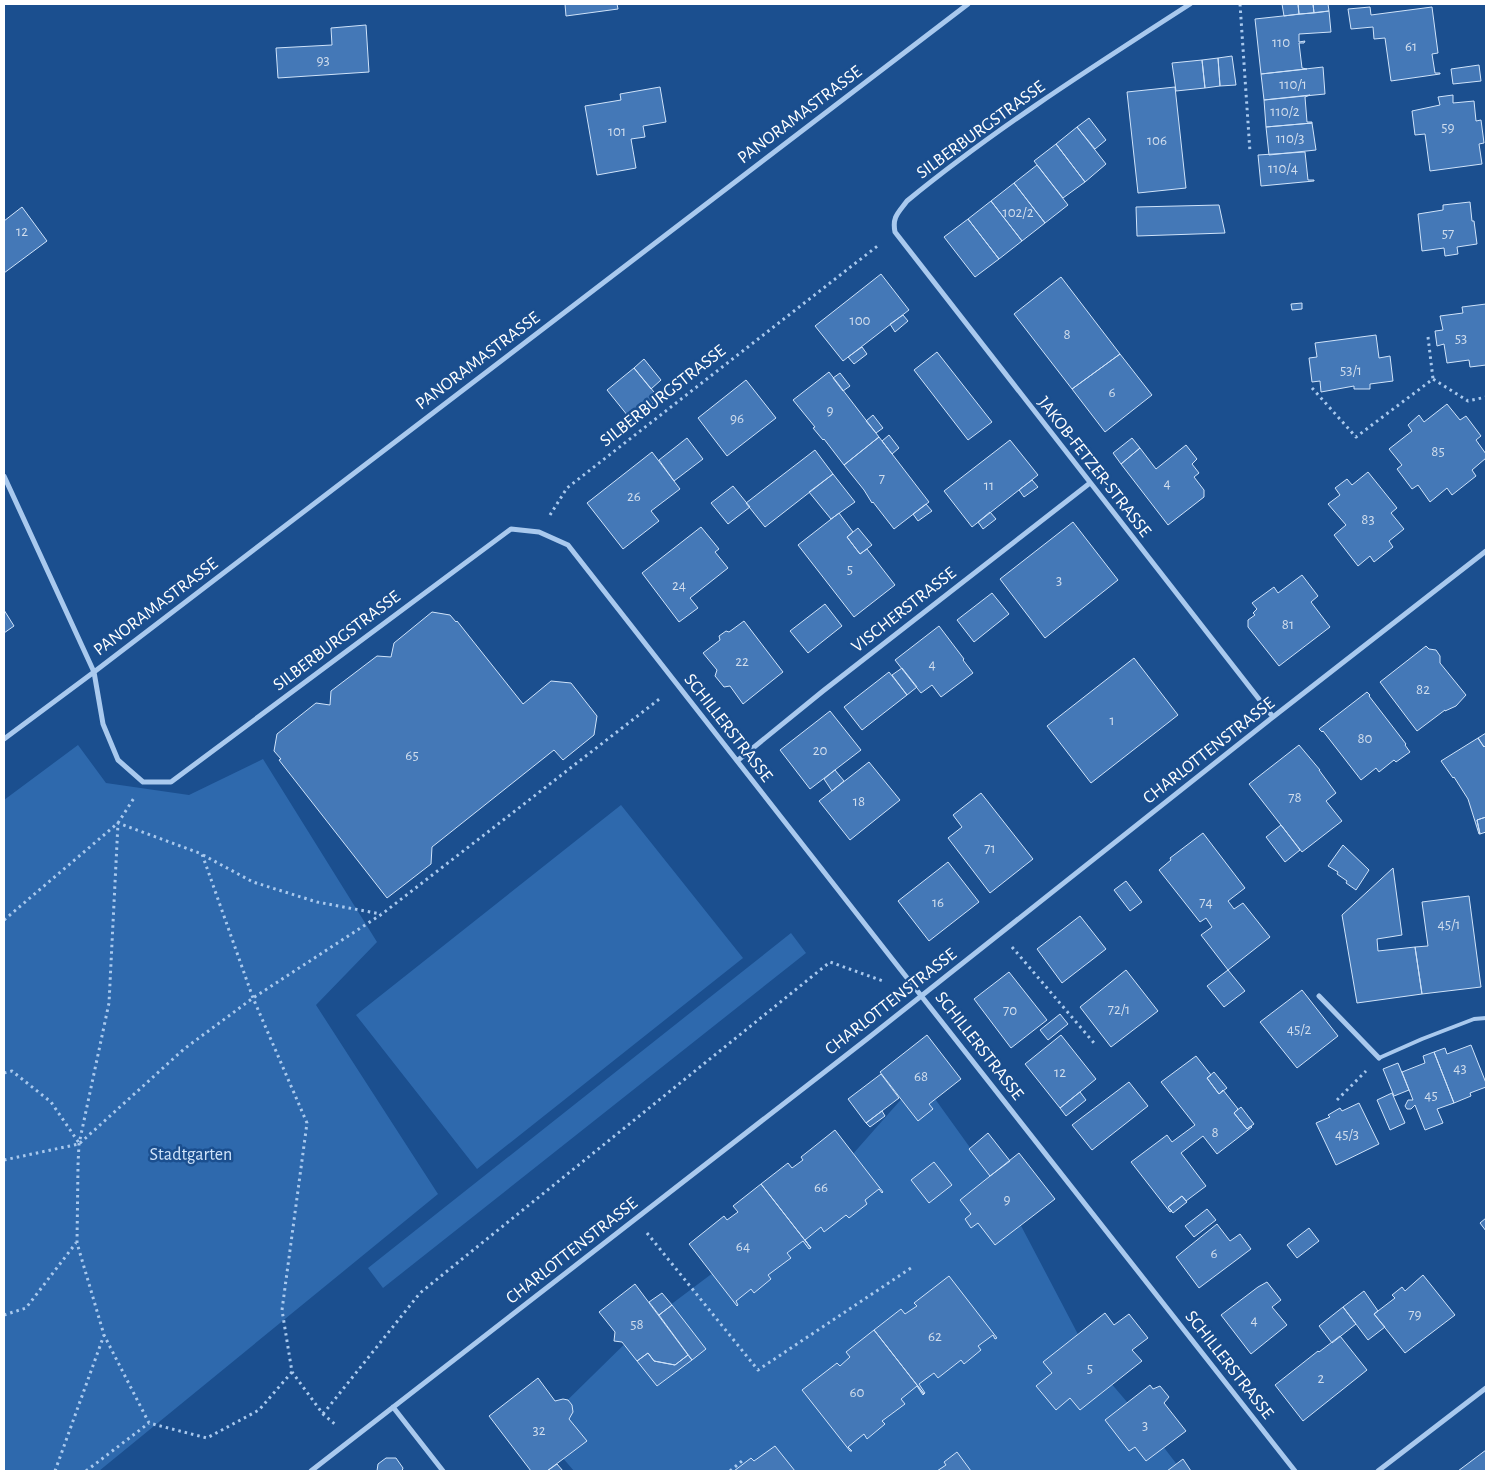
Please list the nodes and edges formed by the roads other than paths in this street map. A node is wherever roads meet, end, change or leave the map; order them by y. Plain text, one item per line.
1 (968, 4) edge
2 (1190, 4) edge
3 (895, 232) joint
4 (4, 476) edge
5 (1090, 483) junction
6 (539, 532) joint
7 (1486, 551) edge
8 (94, 672) junction
9 (1273, 718) junction
10 (4, 739) edge
11 (737, 761) junction
12 (922, 995) junction
13 (1319, 996) dead end
14 (1486, 1018) edge
15 (1379, 1058) joint
16 (1486, 1388) edge
17 (393, 1407) junction
18 (311, 1471) edge
19 (442, 1471) edge
20 (1295, 1471) edge
21 (1378, 1471) edge

1 - 8 street, PANORAMASTRASSE
2 - 3 street, SILBERBURGSTRASSE
3 - 5 street, JAKOB-FETZER-STRASSE
4 - 8 street
5 - 9 street, JAKOB-FETZER-STRASSE
5 - 11 street, VISCHERSTRASSE
6 - 8 street, SILBERBURGSTRASSE
6 - 11 street, SCHILLERSTRASSE
7 - 9 street, CHARLOTTENSTRASSE
8 - 10 street, PANORAMASTRASSE
9 - 12 street, CHARLOTTENSTRASSE
11 - 12 street, SCHILLERSTRASSE
12 - 17 street, CHARLOTTENSTRASSE
12 - 20 street, SCHILLERSTRASSE
13 - 15 street
14 - 15 lane
16 - 21 street
17 - 18 street, CHARLOTTENSTRASSE
17 - 19 street

